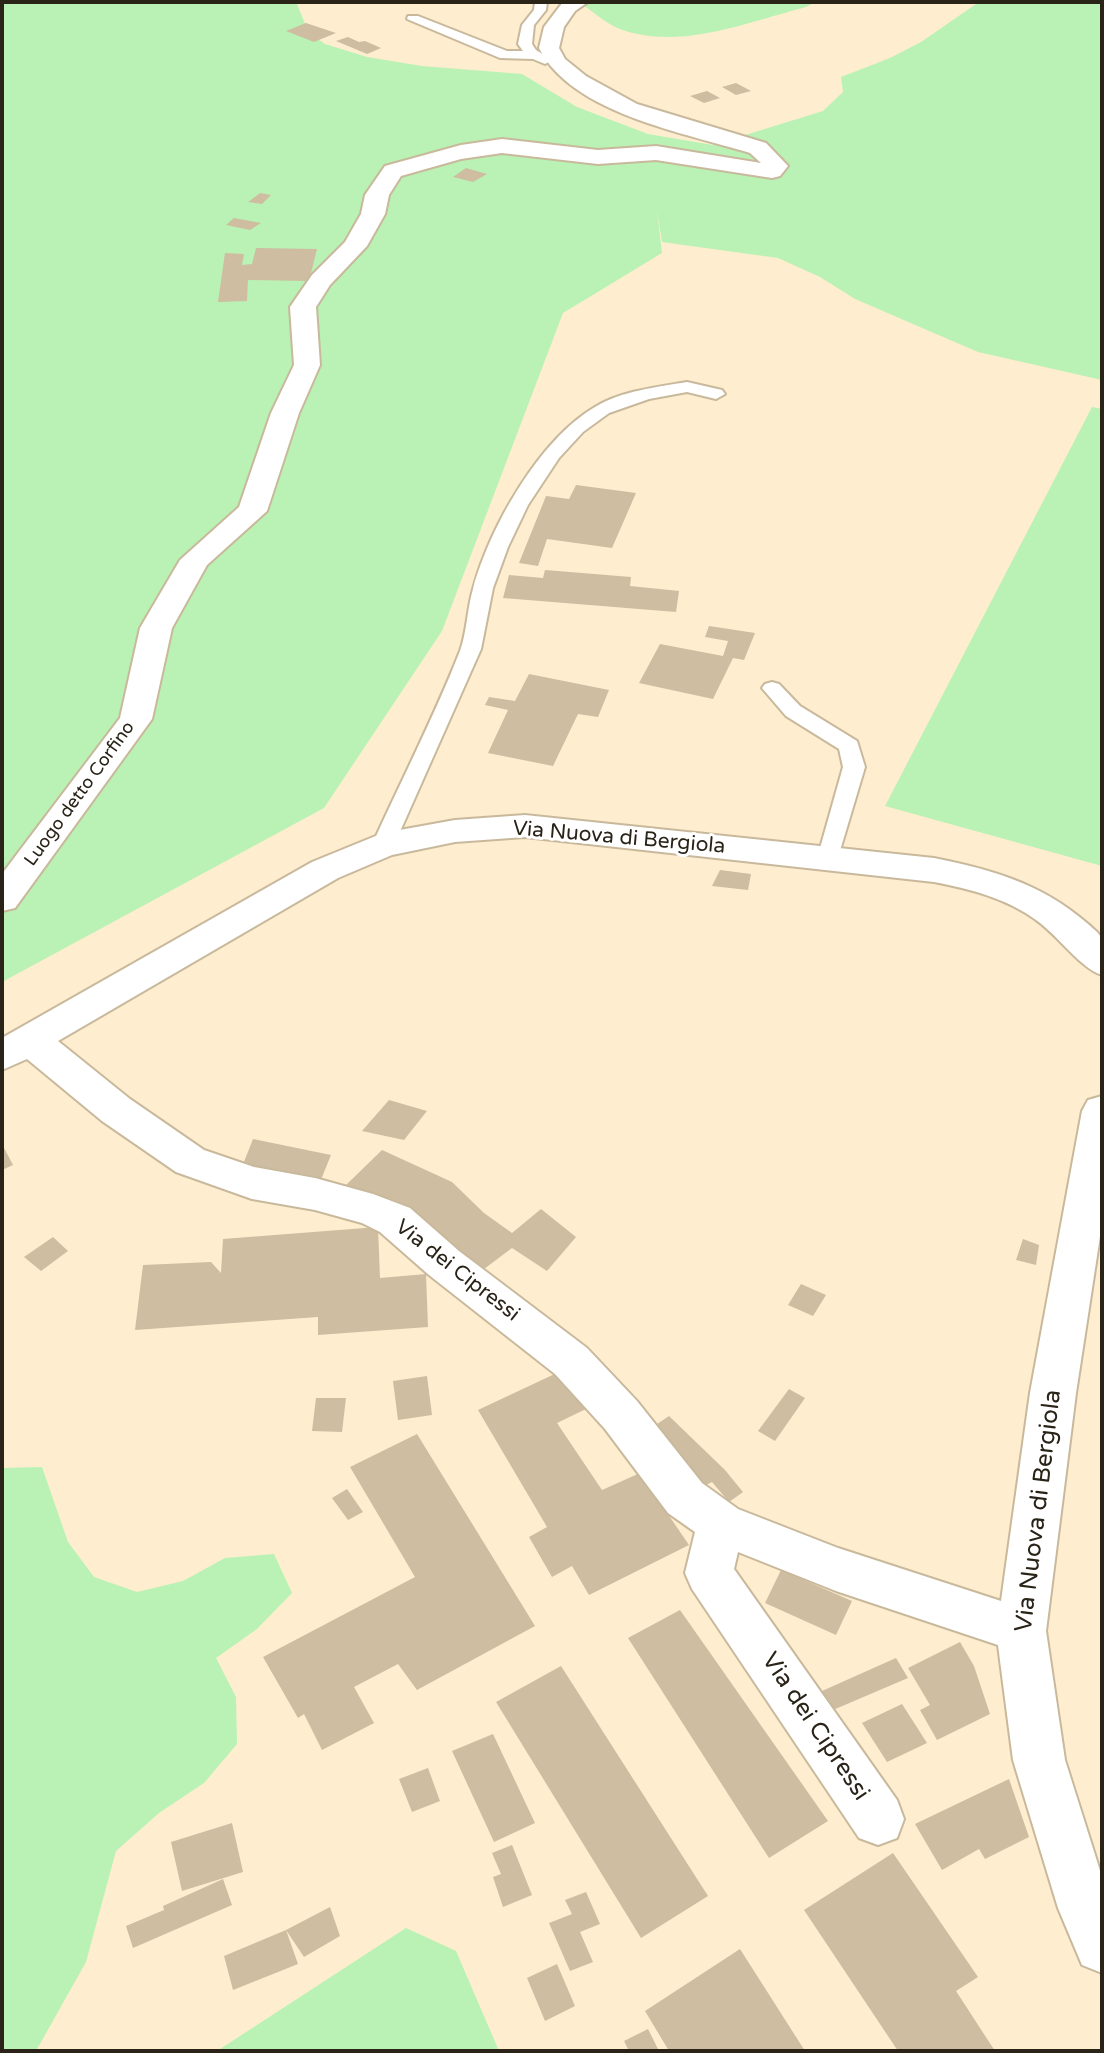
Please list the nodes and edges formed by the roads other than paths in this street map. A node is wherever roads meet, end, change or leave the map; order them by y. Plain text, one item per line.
1 (541, 2) edge
2 (578, 2) edge
3 (413, 19) dead end
4 (545, 58) junction
5 (716, 394) dead end
6 (772, 688) dead end
7 (383, 845) junction
8 (828, 859) junction
9 (2, 900) edge
10 (1102, 962) edge
11 (16, 1048) edge
12 (1102, 1111) edge
13 (721, 1524) junction
14 (1021, 1632) junction
15 (878, 1819) dead end
16 (1102, 1945) edge

1 - 4 lane
2 - 4 street
3 - 4 lane
4 - 9 street, Luogo detto Corfino
5 - 7 lane
6 - 8 lane
7 - 8 street, Via Nuova di Bergiola
7 - 11 street, Via Nuova di Bergiola
8 - 10 street, Via Nuova di Bergiola
11 - 13 street, Via dei Cipressi
12 - 14 street, Via Nuova di Bergiola
13 - 14 street, Via dei Cipressi
13 - 15 street, Via dei Cipressi
14 - 16 street, Via Nuova di Bergiola

